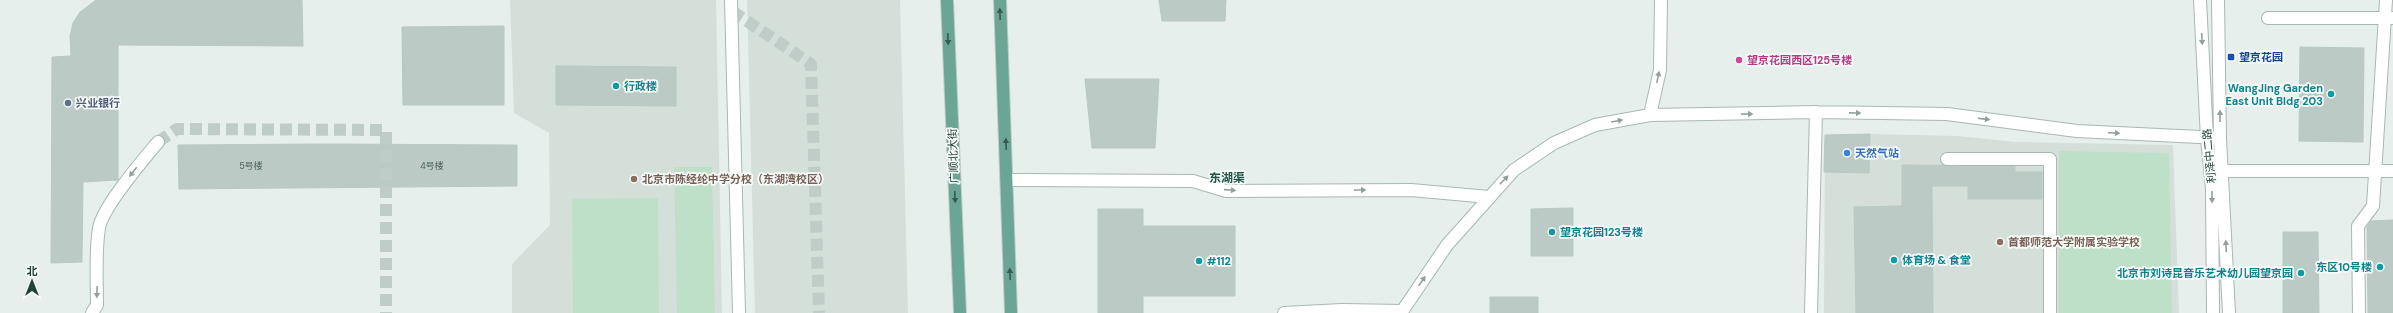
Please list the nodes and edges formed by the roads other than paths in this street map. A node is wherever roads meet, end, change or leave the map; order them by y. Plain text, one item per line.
1 (947, 0) edge
2 (1000, 0) edge
3 (1661, 0) edge
4 (2200, 0) edge
5 (2218, 0) edge
6 (2386, 0) edge
7 (732, 6) edge
8 (2268, 18) dead end
9 (2389, 18) edge
10 (1816, 112) junction
11 (1650, 115) junction
12 (2220, 138) junction
13 (2207, 139) junction
14 (158, 142) tunnel mouth
15 (1947, 159) dead end
16 (2376, 170) junction
17 (2222, 171) junction
18 (2393, 171) edge
19 (1007, 180) junction
20 (1489, 197) junction
21 (1288, 312) edge
22 (1401, 312) edge
23 (92, 313) edge
24 (739, 313) edge
25 (960, 313) edge
26 (1011, 313) edge
27 (1811, 313) edge
28 (2050, 313) edge
29 (2213, 313) edge
30 (2229, 313) edge
31 (2359, 313) edge

1 -> 25 main road, 广顺北大街
19 -> 2 main road
11 -> 3 street
4 -> 13 street, 利泽中二路
12 -> 5 street, 利泽中二路
6 - 9 street
7 - 24 street
8 - 9 street
9 - 16 street
11 -> 10 street
10 -> 13 street
10 - 27 street
20 -> 11 street
12 - 13 street
12 - 17 street, 利泽中二路
13 -> 29 street, 利泽中二路
14 -> 23 street
15 - 28 street
16 - 17 street
16 - 18 street
16 - 31 street
30 -> 17 street, 利泽中二路
19 -> 20 street
26 -> 19 main road
22 -> 20 street
21 - 22 street

